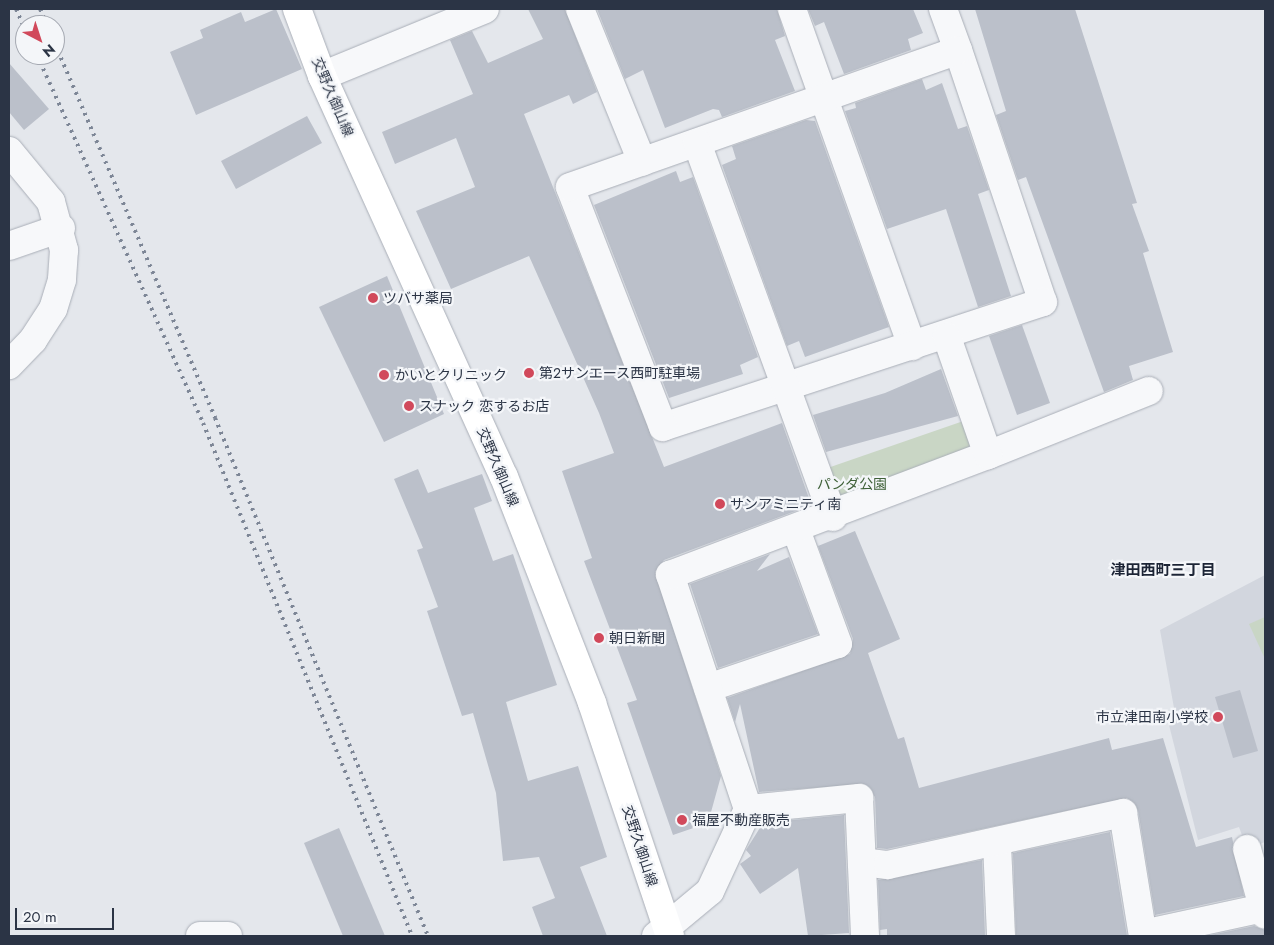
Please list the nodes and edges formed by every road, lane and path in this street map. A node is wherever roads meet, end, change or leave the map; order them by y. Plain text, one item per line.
1 (297, 9) edge
2 (484, 9) edge
3 (580, 9) edge
4 (792, 9) edge
5 (944, 9) edge
6 (958, 50) junction
7 (322, 76) junction
8 (822, 98) junction
9 (697, 143) junction
10 (9, 151) edge
11 (642, 162) junction
12 (61, 228) junction
13 (9, 246) edge
14 (947, 337) junction
15 (912, 346) junction
16 (9, 365) edge
17 (785, 387) junction
18 (1149, 392) dead end
19 (988, 455) junction
20 (833, 517) junction
21 (796, 530) junction
22 (708, 688) junction
23 (748, 809) junction
24 (997, 844) junction
25 (1247, 849) dead end
26 (862, 862) junction
27 (1264, 911) edge
28 (665, 934) edge
29 (1143, 935) edge
30 (200, 936) edge
31 (228, 936) edge
32 (865, 936) edge
33 (1001, 936) edge

1 - 7 main road, 交野久御山線
2 - 7 street
3 - 11 street
4 - 8 street
5 - 6 street
6 - 8 street
6 - 14 street
7 - 28 main road, 交野久御山線
8 - 9 street
8 - 15 street
9 - 11 street
9 - 17 street
10 - 12 street
11 - 17 street
12 - 13 street
12 - 16 street
14 - 15 street
14 - 19 street
15 - 17 street
17 - 20 street
18 - 19 street
19 - 20 street
20 - 21 street
21 - 22 street
21 - 22 street
22 - 23 street
23 - 26 street
23 - 28 street
24 - 26 street
24 - 29 street
24 - 33 street
25 - 27 street
26 - 32 street
27 - 29 street
30 - 31 street

